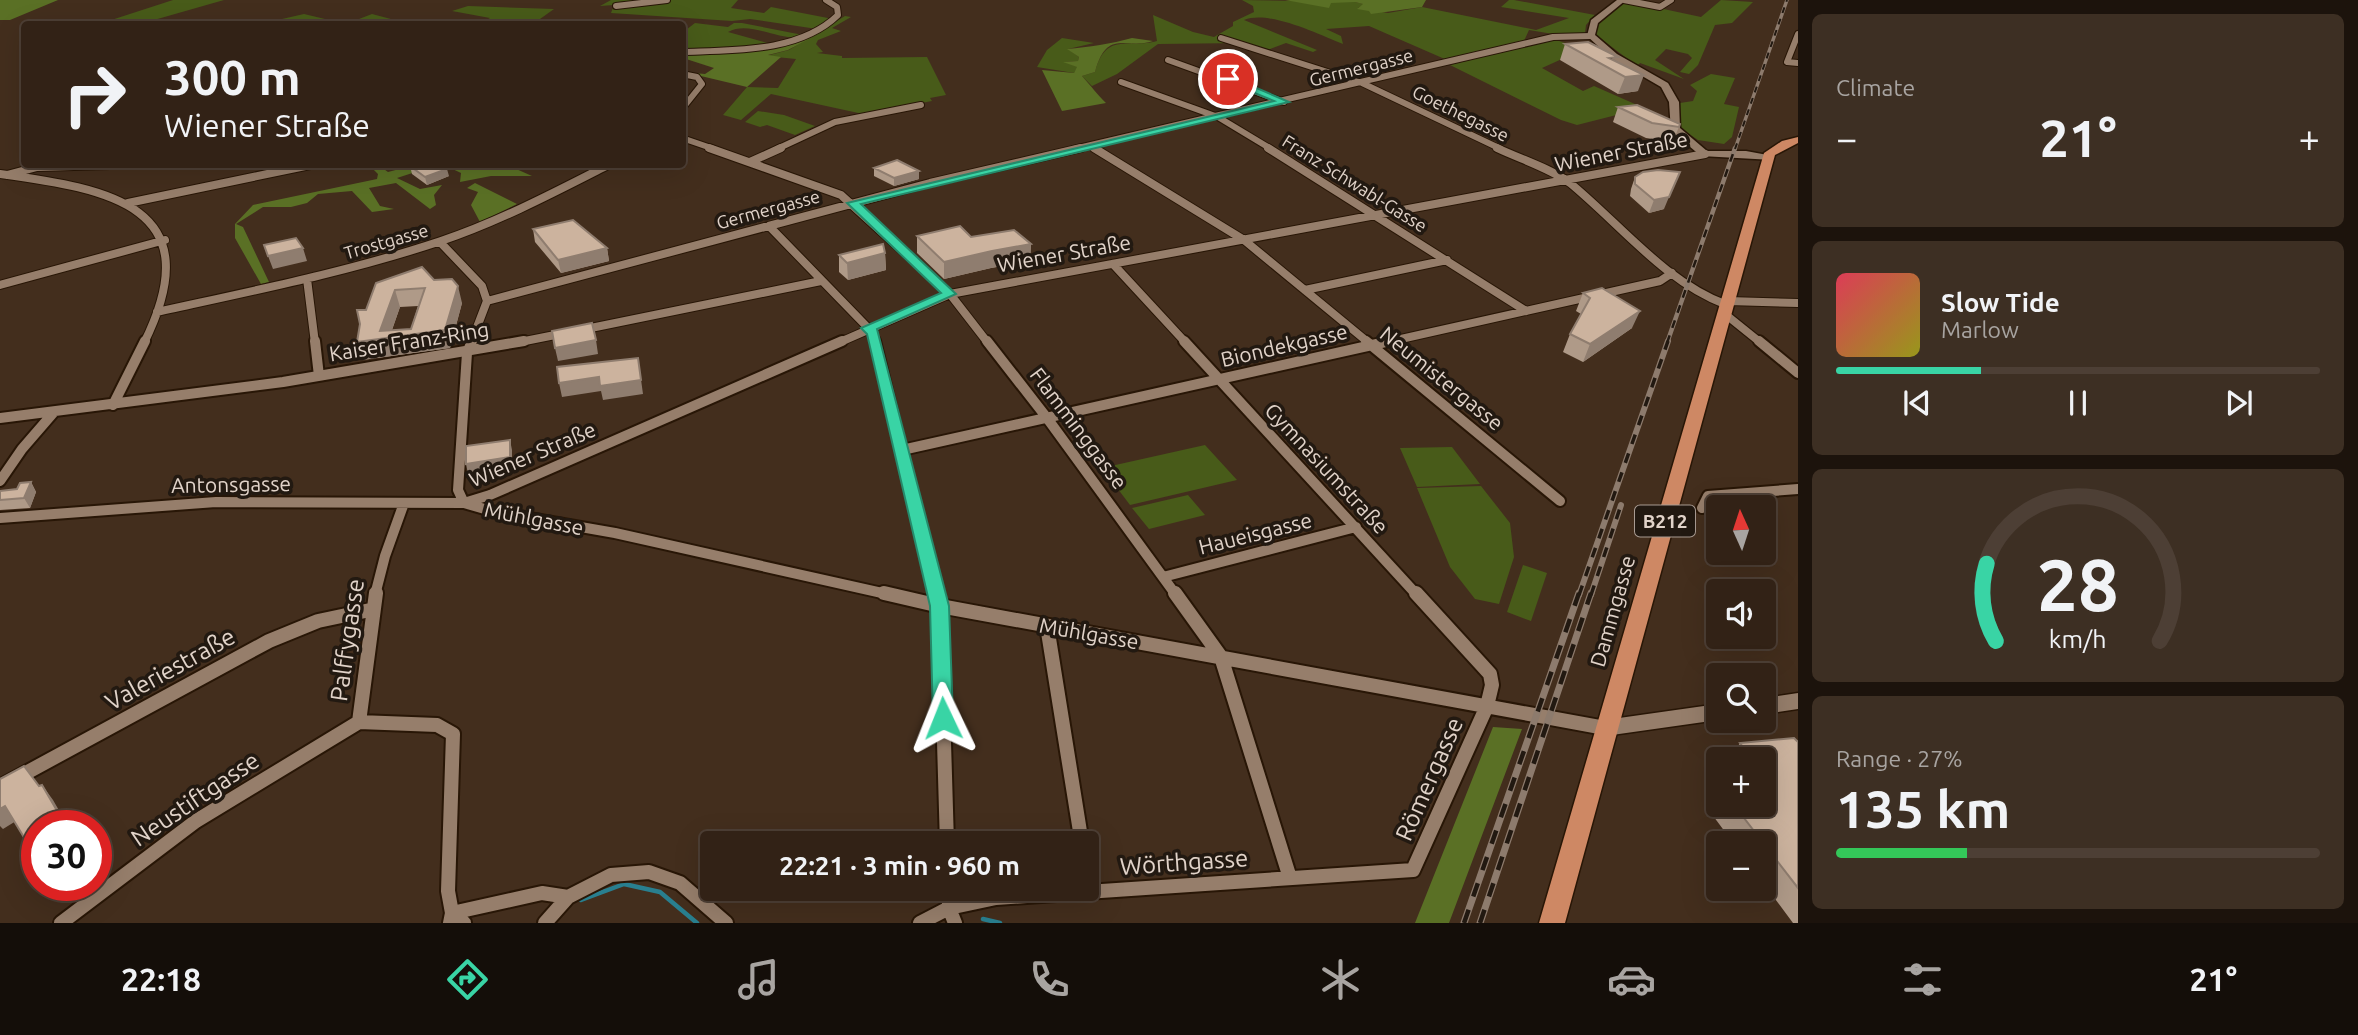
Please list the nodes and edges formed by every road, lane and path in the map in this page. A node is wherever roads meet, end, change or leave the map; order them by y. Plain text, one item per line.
1 (667, 0) edge
2 (826, 0) edge
3 (1621, 0) edge
4 (1671, 0) edge
5 (616, 6) dead end
6 (1798, 34) edge
7 (1591, 36) junction
8 (1221, 38) dead end
9 (686, 52) edge
10 (1168, 60) dead end
11 (1798, 64) edge
12 (686, 75) edge
13 (1121, 82) dead end
14 (1362, 83) junction
15 (1284, 102) junction
16 (686, 104) edge
17 (921, 105) dead end
18 (1218, 117) junction
19 (686, 139) edge
20 (1798, 140) edge
21 (1091, 146) junction
22 (1705, 154) junction
23 (1770, 156) junction
24 (750, 162) junction
25 (33, 168) edge
26 (295, 168) edge
27 (602, 168) edge
28 (4, 175) edge
29 (1567, 181) junction
30 (128, 202) junction
31 (852, 203) junction
32 (1379, 215) junction
33 (769, 226) junction
34 (165, 240) junction
35 (1244, 240) junction
36 (440, 242) junction
37 (1447, 260) junction
38 (1113, 264) junction
39 (1672, 274) junction
40 (307, 279) junction
41 (821, 281) junction
42 (0, 285) edge
43 (1305, 290) junction
44 (950, 294) junction
45 (487, 301) junction
46 (1798, 303) edge
47 (1726, 307) junction
48 (1525, 311) junction
49 (157, 312) junction
50 (868, 328) junction
51 (1372, 345) junction
52 (467, 353) junction
53 (1798, 373) edge
54 (319, 376) junction
55 (1219, 379) junction
56 (113, 405) junction
57 (54, 412) junction
58 (0, 418) edge
59 (1047, 418) junction
60 (902, 450) junction
61 (0, 481) edge
62 (1798, 489) edge
63 (1560, 501) dead end
64 (404, 503) junction
65 (464, 503) junction
66 (1702, 508) dead end
67 (0, 518) edge
68 (1356, 527) junction
69 (1163, 577) junction
70 (940, 606) junction
71 (370, 610) junction
72 (1046, 626) junction
73 (1221, 657) junction
74 (1798, 701) edge
75 (1776, 704) edge
76 (1487, 706) junction
77 (1706, 714) edge
78 (359, 722) junction
79 (1605, 729) junction
80 (0, 787) edge
81 (947, 831) edge
82 (1080, 831) edge
83 (1413, 870) joint
84 (1290, 878) junction
85 (1099, 890) edge
86 (568, 897) junction
87 (988, 901) edge
88 (952, 915) edge
89 (455, 920) edge
90 (61, 923) edge
91 (545, 923) edge
92 (726, 923) edge
93 (920, 923) edge
94 (1552, 923) edge

1 - 5 street
2 - 9 street
3 - 4 street
3 - 7 main road
6 - 11 street
7 - 14 street, Germergasse
7 - 22 main road
8 - 14 street, Goethegasse
10 - 15 street
12 - 16 street
13 - 18 street, Franz Schwabl-Gasse
14 - 15 street, Germergasse
14 - 29 street, Goethegasse
15 - 18 street, Germergasse
17 - 24 street
18 - 21 street, Germergasse
18 - 32 street, Franz Schwabl-Gasse
19 - 24 street, Flamminggasse
20 - 23 main road
21 - 31 street, Germergasse
21 - 35 street, Neumistergasse
22 - 23 main road, Wiener Straße
22 - 29 street, Wiener Straße
23 - 47 main road, Dammgasse / B212
24 - 31 street, Flamminggasse
25 - 28 street
26 - 30 street
27 - 36 street, Trostgasse
28 - 30 street
29 - 32 street, Wiener Straße
29 - 39 street
30 - 34 street
31 - 33 street, Germergasse
31 - 44 street, Flamminggasse
32 - 35 street, Wiener Straße
32 - 37 street, Franz Schwabl-Gasse
33 - 41 street
33 - 45 street, Germergasse
34 - 42 street
34 - 49 street
35 - 38 street, Wiener Straße
35 - 43 street, Neumistergasse
36 - 40 street, Trostgasse
36 - 45 street
37 - 43 street
37 - 48 street, Franz Schwabl-Gasse
38 - 44 street, Wiener Straße
38 - 55 street, Gymnasiumstraße
39 - 47 street
39 - 48 street, Biondekgasse
40 - 49 street, Trostgasse
40 - 54 street
41 - 50 street
41 - 52 street, Kaiser Franz-Ring
43 - 51 street, Neumistergasse
44 - 50 street, Wiener Straße
44 - 59 street, Flamminggasse
45 - 52 street
46 - 47 street
47 - 53 street
47 - 79 main road, Dammgasse / B212
48 - 51 street, Biondekgasse
49 - 56 street
50 - 60 street
50 - 65 street, Wiener Straße
51 - 55 street, Biondekgasse
51 - 63 street, Neumistergasse
52 - 54 street, Kaiser Franz-Ring
52 - 65 street
54 - 56 street, Kaiser Franz-Ring
55 - 59 street, Biondekgasse
55 - 68 street, Gymnasiumstraße
56 - 57 street, Kaiser Franz-Ring
57 - 58 street, Kaiser Franz-Ring
57 - 61 street
59 - 60 street, Biondekgasse
59 - 69 street, Flamminggasse
60 - 70 street
62 - 66 street
64 - 65 street, Antonsgasse
64 - 67 street, Antonsgasse
64 - 71 street, Palffygasse
65 - 70 street, Mühlgasse
68 - 69 street, Haueisgasse
68 - 76 street, Gymnasiumstraße
69 - 73 street, Flamminggasse
70 - 72 street, Mühlgasse
70 - 81 street
71 - 78 street, Palffygasse
71 - 80 street, Valeriestraße
72 - 73 street, Mühlgasse
72 - 82 street
73 - 76 street, Mühlgasse
73 - 84 street, Flamminggasse
74 - 75 main road
76 - 79 street, Mühlgasse
76 - 83 street, Römergasse
77 - 79 main road, Mühlgasse
78 - 89 street, Palffygasse
78 - 90 street, Neustiftgasse
79 - 94 main road, Dammgasse / B212
83 - 84 street, Wörthgasse
84 - 85 street, Wörthgasse
86 - 89 street
86 - 91 street
86 - 92 street
87 - 88 street, Wörthgasse
88 - 93 street, Wörthgasse

